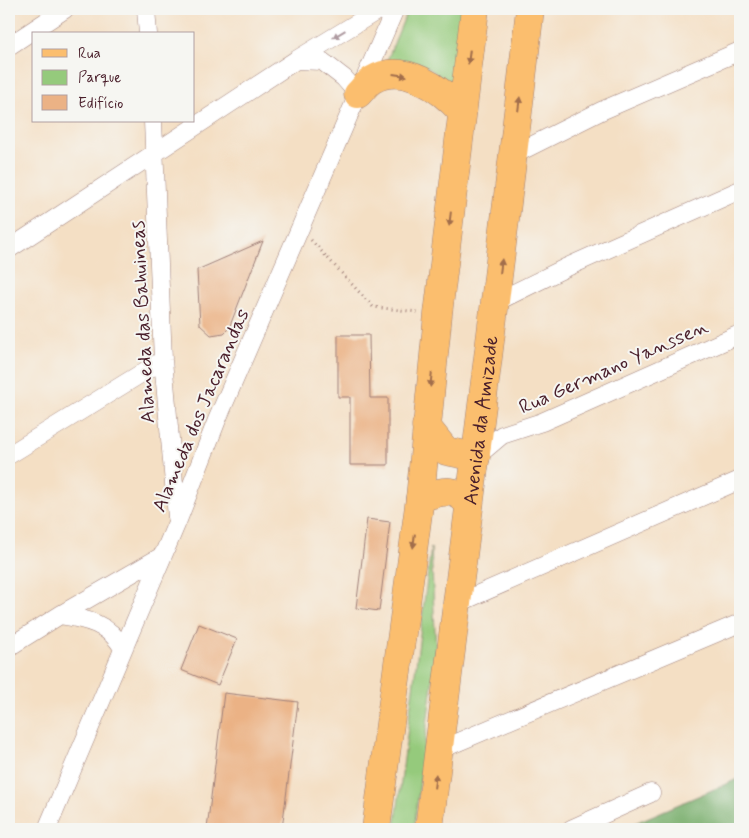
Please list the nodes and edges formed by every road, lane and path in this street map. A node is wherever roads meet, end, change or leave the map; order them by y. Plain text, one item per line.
1 (65, 9) edge
2 (146, 9) edge
3 (380, 9) edge
4 (395, 9) edge
5 (475, 9) edge
6 (532, 10) edge
7 (148, 32) edge
8 (9, 46) edge
9 (740, 51) edge
10 (296, 60) junction
11 (358, 94) junction
12 (462, 112) junction
13 (152, 122) edge
14 (154, 154) junction
15 (513, 155) junction
16 (740, 190) edge
17 (300, 228) junction
18 (9, 249) edge
19 (496, 302) junction
20 (438, 314) junction
21 (740, 334) edge
22 (163, 360) junction
23 (426, 426) junction
24 (492, 427) junction
25 (9, 455) edge
26 (476, 457) junction
27 (740, 480) edge
28 (420, 498) junction
29 (469, 505) junction
30 (178, 520) junction
31 (162, 556) junction
32 (456, 604) junction
33 (60, 615) junction
34 (740, 622) edge
35 (9, 648) edge
36 (123, 648) junction
37 (438, 750) junction
38 (651, 793) dead end
39 (50, 823) edge
40 (33, 829) edge
41 (376, 829) edge
42 (429, 829) edge
43 (570, 829) edge

1 - 8 street
2 - 7 street
3 -> 10 street
4 - 11 street, Alameda dos Jacarandas
5 -> 12 main road
15 -> 6 main road, Avenida da Amizade
9 - 15 street
10 - 11 street
10 - 14 street
11 -> 12 main road
11 - 17 street, Alameda dos Jacarandas
12 -> 20 main road
13 - 14 street, Alameda das Bahuineas
14 - 18 street
14 - 22 street, Alameda das Bahuineas
19 -> 15 main road, Avenida da Amizade
16 - 19 street
17 - 20 path
17 - 30 street, Alameda dos Jacarandas
19 - 24 main road, Avenida da Amizade
20 -> 23 main road
21 - 24 street, Rua Germano Yanssen
22 - 25 street
22 - 30 street, Alameda das Bahuineas
23 - 26 main road
23 - 28 main road
24 - 26 main road, Avenida da Amizade
26 - 29 main road, Avenida da Amizade
27 - 32 street
28 - 29 main road
28 -> 41 main road
29 - 32 main road, Avenida da Amizade
30 - 31 street, Alameda dos Jacarandas
31 - 33 street
31 - 36 street, Alameda dos Jacarandas
32 - 37 main road, Avenida da Amizade
33 - 35 street
33 - 36 street
34 - 37 street
36 - 39 street, Alameda dos Jacarandas
42 -> 37 main road, Avenida da Amizade
38 - 43 street
39 - 40 street

